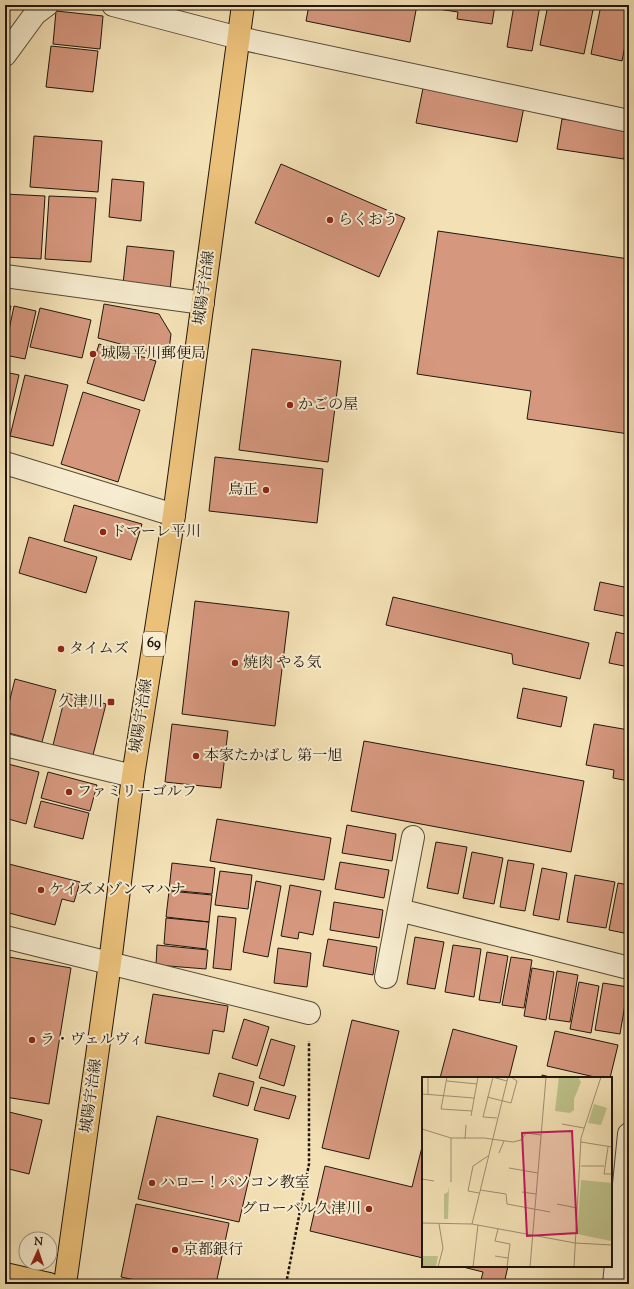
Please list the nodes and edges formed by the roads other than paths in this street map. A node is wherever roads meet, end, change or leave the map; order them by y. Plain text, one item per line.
1 (47, 5) edge
2 (113, 5) edge
3 (243, 5) edge
4 (239, 38) junction
5 (5, 55) edge
6 (629, 121) edge
7 (5, 276) edge
8 (203, 302) junction
9 (5, 463) edge
10 (174, 515) junction
11 (5, 745) edge
12 (133, 776) junction
13 (414, 837) dead end
14 (399, 910) junction
15 (5, 937) edge
16 (110, 963) junction
17 (629, 968) edge
18 (386, 977) dead end
19 (309, 1012) road end
20 (629, 1134) edge
21 (5, 1274) edge
22 (48, 1284) edge
23 (65, 1284) edge
24 (614, 1284) edge

1 - 5 street
2 - 4 street
3 - 4 main road, 城陽宇治線 / 69
4 - 6 street
4 - 8 main road, 城陽宇治線 / 69
7 - 8 street
8 - 10 main road, 城陽宇治線 / 69
9 - 10 street
10 - 12 main road, 城陽宇治線 / 69
11 - 12 street
12 - 16 main road, 城陽宇治線 / 69
13 - 14 street
14 - 17 street
14 - 18 street
15 - 16 street
16 - 19 street
16 - 23 main road, 城陽宇治線 / 69
20 - 24 street
21 - 22 main road

